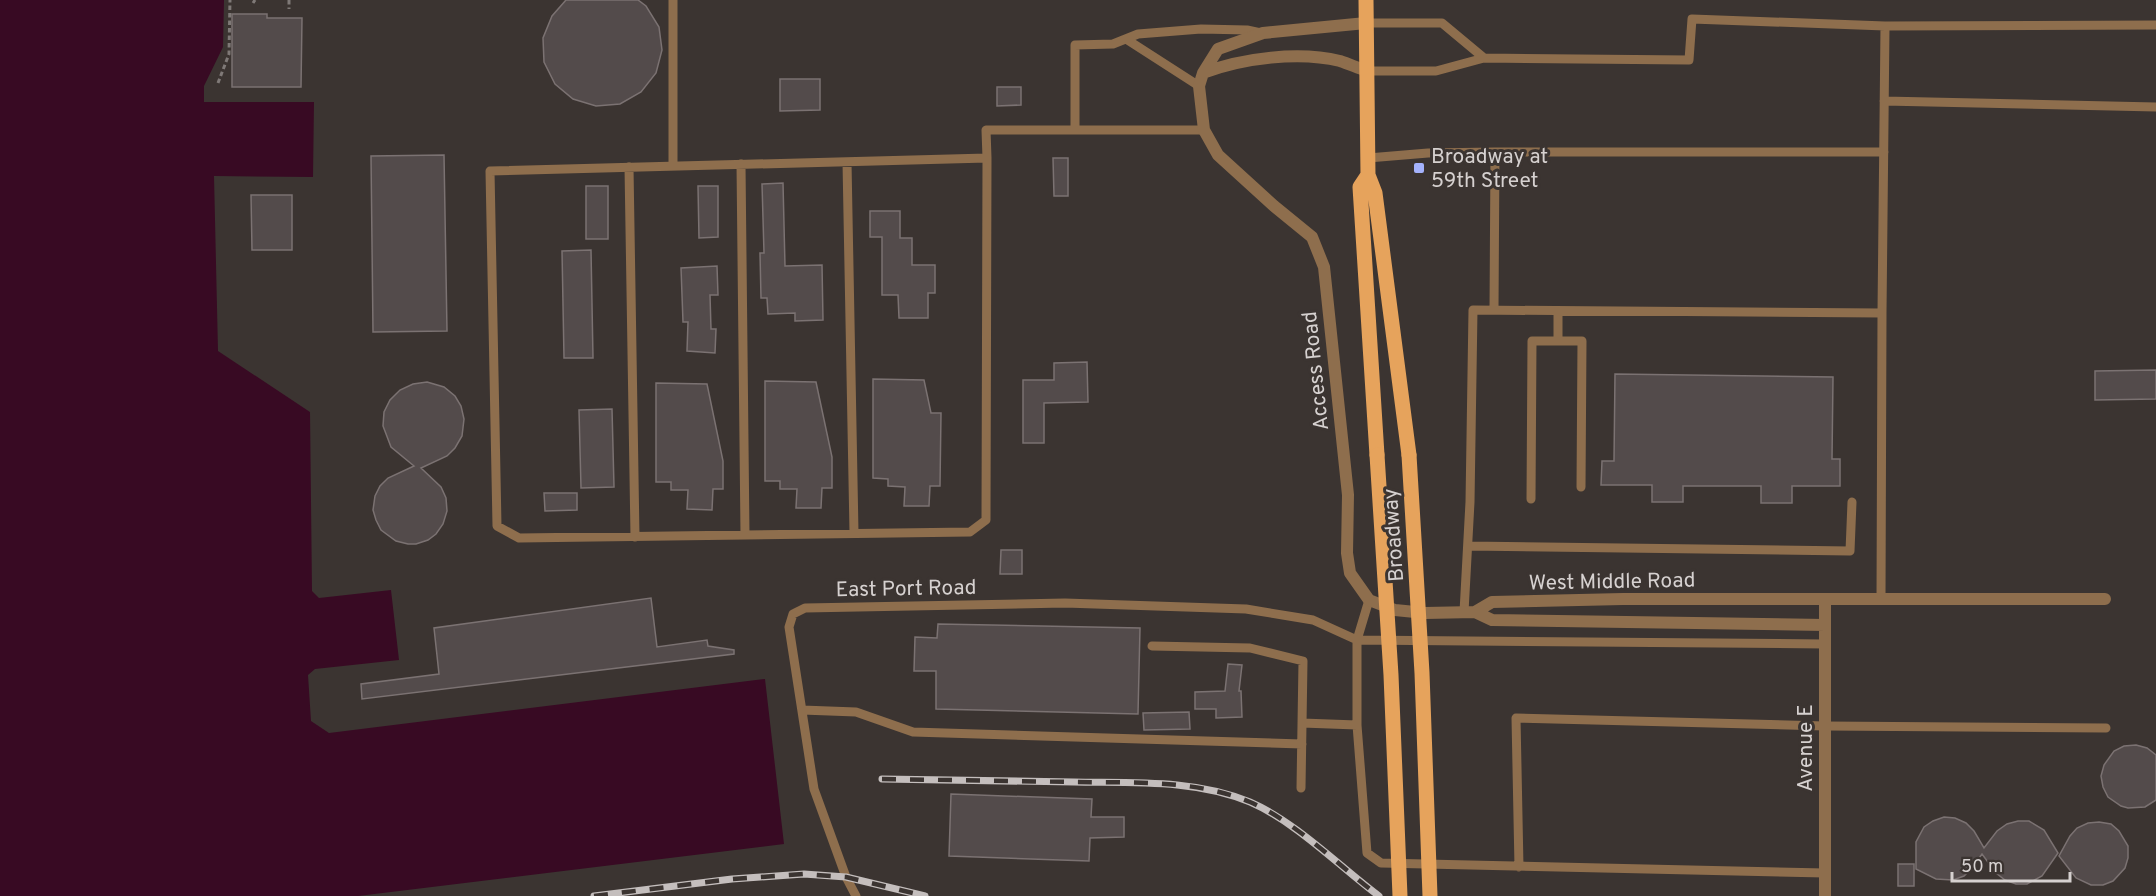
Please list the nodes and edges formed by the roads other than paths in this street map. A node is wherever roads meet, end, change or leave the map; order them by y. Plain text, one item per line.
1 (673, 0) edge
2 (1366, 0) edge
3 (1366, 22) junction
4 (2156, 25) edge
5 (1885, 26) junction
6 (1263, 33) junction
7 (1126, 39) junction
8 (1484, 58) junction
9 (1366, 71) junction
10 (1203, 73) junction
11 (1199, 86) junction
12 (1884, 101) junction
13 (2156, 107) edge
14 (1075, 130) junction
15 (1204, 130) junction
16 (1495, 152) junction
17 (1884, 152) junction
18 (987, 158) junction
19 (1368, 158) junction
20 (846, 162) junction
21 (741, 164) junction
22 (673, 166) junction
23 (629, 167) junction
24 (1368, 175) junction
25 (1494, 310) junction
26 (1558, 311) junction
27 (1882, 313) junction
28 (1557, 340) junction
29 (1581, 487) dead end
30 (1531, 499) dead end
31 (1852, 502) dead end
32 (854, 533) junction
33 (745, 535) junction
34 (634, 537) junction
35 (1467, 546) junction
36 (2105, 599) dead end
37 (1369, 600) junction
38 (1825, 600) junction
39 (1881, 600) junction
40 (1470, 612) junction
41 (1825, 625) junction
42 (1357, 640) junction
43 (1825, 644) junction
44 (1152, 646) dead end
45 (802, 710) junction
46 (1302, 723) junction
47 (1357, 725) junction
48 (1825, 726) junction
49 (2106, 728) dead end
50 (1302, 744) junction
51 (1301, 788) dead end
52 (1519, 867) junction
53 (1825, 873) junction
54 (856, 896) edge
55 (1400, 896) edge
56 (1430, 896) edge
57 (1825, 896) edge

1 - 22 lane
2 - 3 main road, Broadway
3 - 6 street, Access Road
3 - 8 lane
3 - 9 main road, Broadway
4 - 5 lane
5 - 8 lane
5 - 12 lane
6 - 7 lane
6 - 10 street, Access Road
7 - 11 lane
7 - 14 lane
8 - 9 lane
9 - 10 street
9 - 19 main road, Broadway
10 - 11 street, Access Road
11 - 15 street, Access Road
12 - 13 lane
12 - 17 lane
14 - 15 lane
14 - 18 lane
15 - 37 street, Access Road
16 - 17 lane
16 - 19 lane
16 - 25 lane
17 - 27 lane
18 - 20 lane
18 - 32 lane
19 - 24 main road, Broadway
20 - 21 lane
20 - 32 lane
21 - 22 lane
21 - 33 lane
22 - 23 lane
23 - 34 lane
23 - 34 lane
24 - 55 main road, Broadway, bridge
24 - 56 main road, Broadway, bridge
25 - 26 lane
25 - 35 lane
26 - 27 lane
26 - 28 lane
27 - 39 lane
28 - 29 lane
28 - 30 lane
31 - 35 lane
32 - 33 lane
33 - 34 lane
35 - 40 lane
36 - 39 street, West Middle Road
37 - 40 street
37 - 42 lane
38 - 39 street, West Middle Road
38 - 40 street, West Middle Road
38 - 41 street, Avenue E
40 - 41 street, West Middle Road
41 - 43 street, Avenue E
42 - 43 lane
42 - 45 lane, East Port Road
42 - 47 lane
43 - 48 street, Avenue E
44 - 46 lane
45 - 50 lane
45 - 54 lane, East Port Road
46 - 47 lane
46 - 50 lane
47 - 52 lane
48 - 49 lane
48 - 52 lane
48 - 53 street, Avenue E
50 - 51 lane
52 - 53 lane
53 - 57 street, Avenue E

